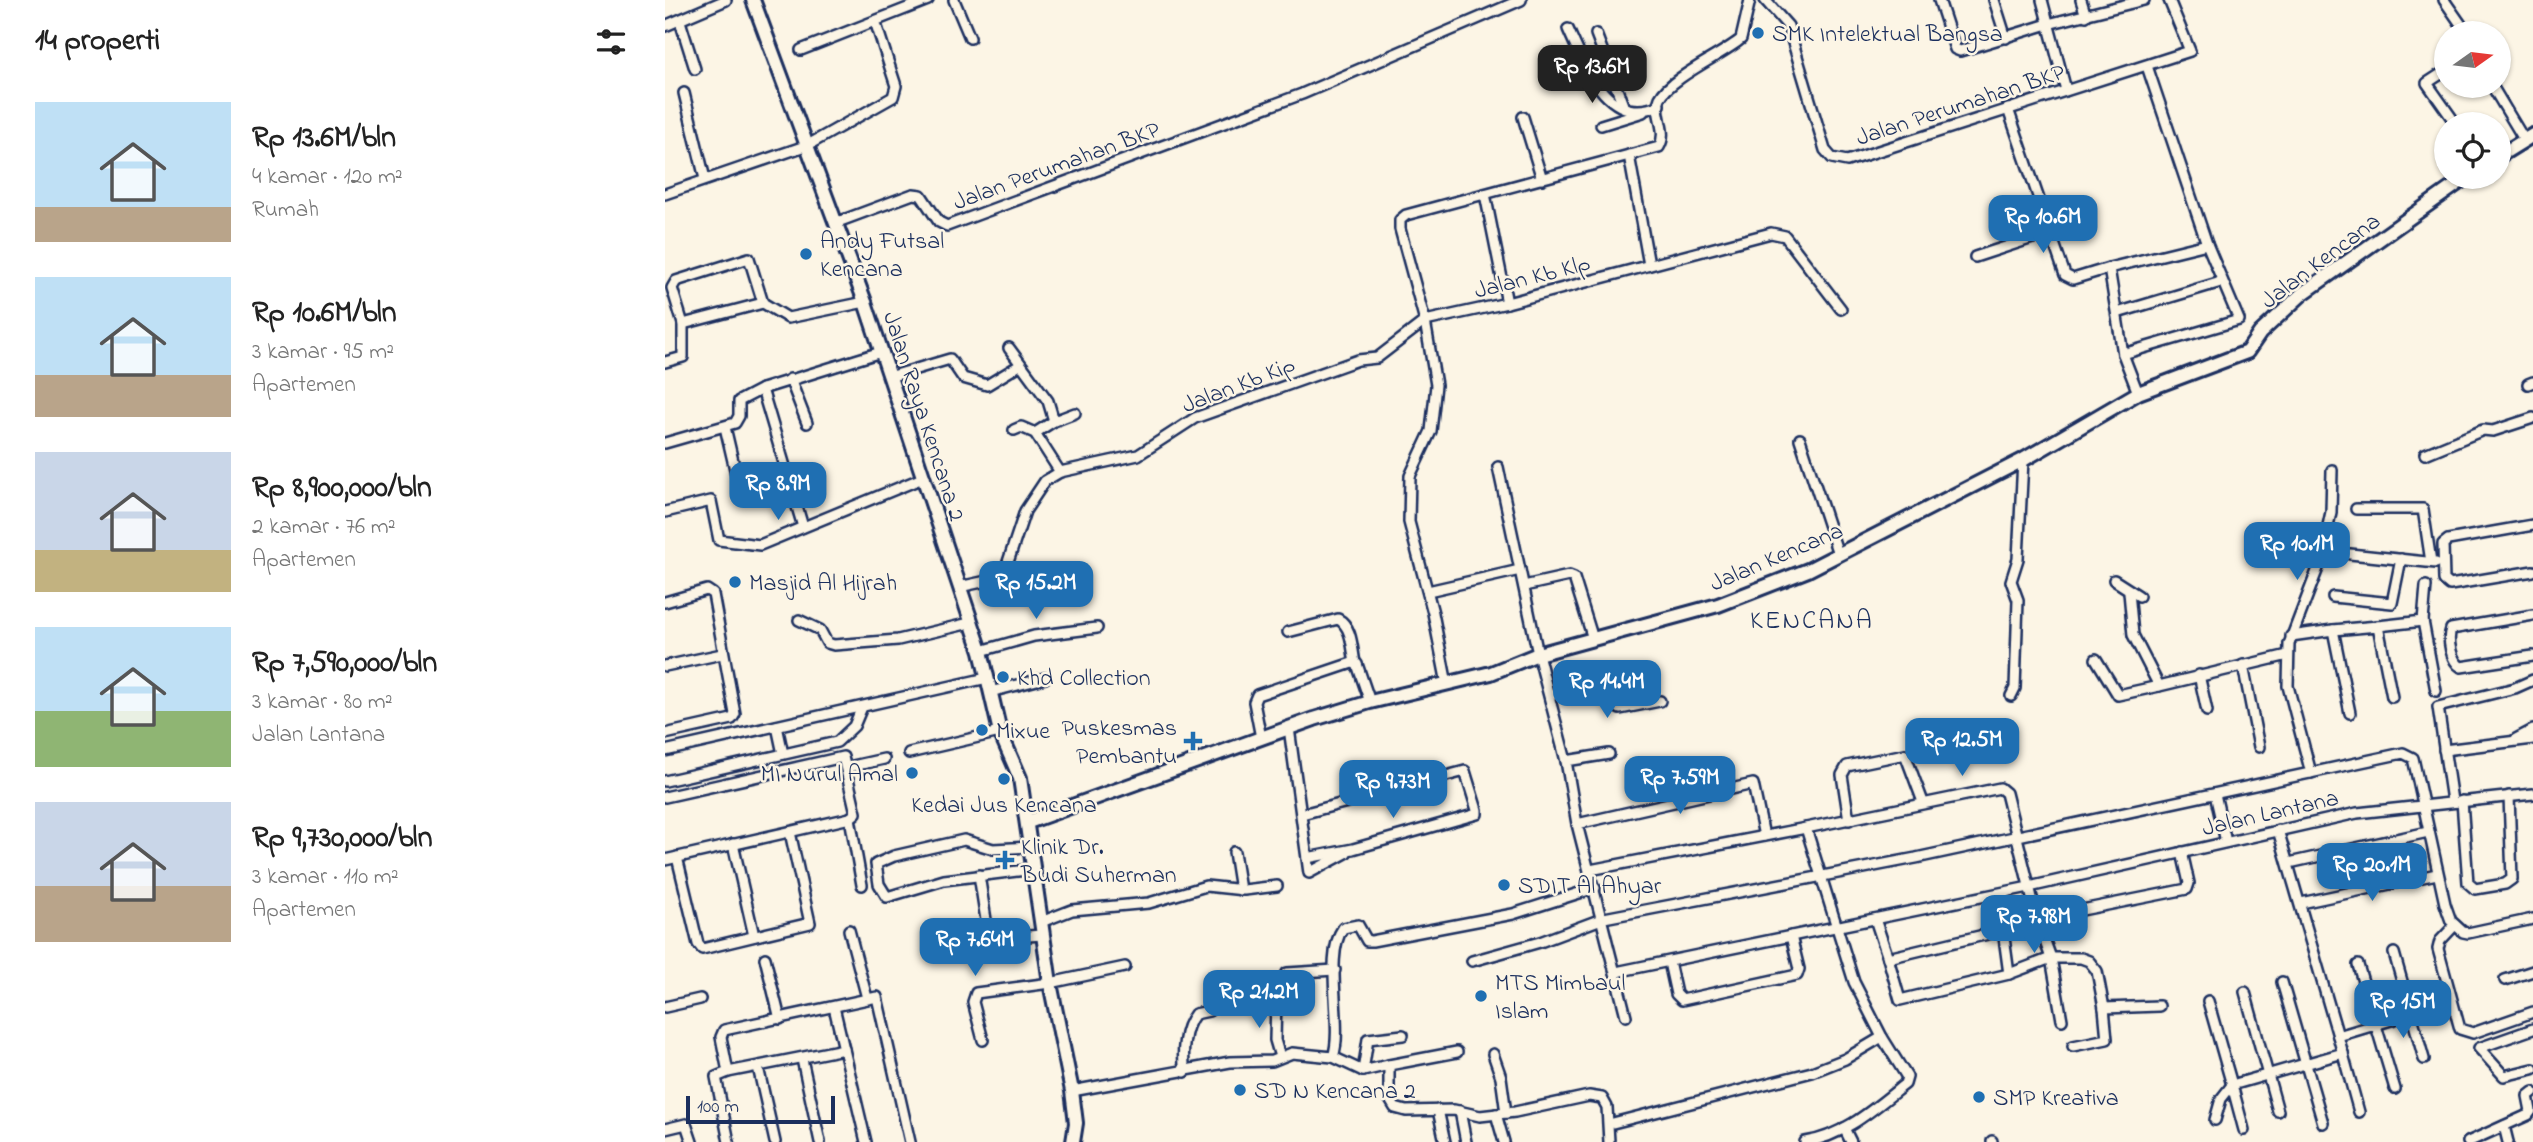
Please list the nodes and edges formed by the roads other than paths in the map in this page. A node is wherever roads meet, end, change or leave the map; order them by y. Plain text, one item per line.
1 (726, 0) edge
2 (753, 0) edge
3 (928, 0) edge
4 (954, 0) edge
5 (1521, 0) edge
6 (1750, 0) edge
7 (1765, 0) edge
8 (1939, 0) edge
9 (1994, 0) edge
10 (2042, 0) edge
11 (2081, 0) edge
12 (2144, 0) edge
13 (2169, 0) edge
14 (2444, 0) edge
15 (2123, 3) edge
16 (2085, 16) junction
17 (875, 20) junction
18 (680, 21) junction
19 (2459, 21) edge
20 (2048, 24) junction
21 (665, 26) edge
22 (1569, 29) dead end
23 (1596, 34) dead end
24 (970, 38) dead end
25 (2006, 38) junction
26 (801, 50) dead end
27 (2147, 66) junction
28 (695, 69) dead end
29 (2434, 78) edge
30 (2066, 90) junction
31 (684, 93) dead end
32 (2434, 93) edge
33 (2501, 98) edge
34 (1659, 105) junction
35 (1623, 106) junction
36 (2008, 109) junction
37 (1647, 111) junction
38 (1523, 117) dead end
39 (1601, 125) dead end
40 (2529, 138) edge
41 (808, 145) junction
42 (2511, 149) edge
43 (1629, 155) junction
44 (705, 178) junction
45 (1542, 179) junction
46 (2450, 189) edge
47 (665, 194) edge
48 (1485, 194) junction
49 (835, 223) junction
50 (2051, 232) junction
51 (2207, 244) junction
52 (1975, 257) dead end
53 (1649, 265) junction
54 (2109, 268) junction
55 (2221, 282) junction
56 (865, 302) junction
57 (763, 303) junction
58 (1507, 303) junction
59 (1841, 309) dead end
60 (2117, 313) junction
61 (1425, 321) junction
62 (683, 324) junction
63 (1009, 348) dead end
64 (881, 352) junction
65 (2123, 354) junction
66 (665, 362) edge
67 (1020, 365) junction
68 (889, 377) junction
69 (790, 379) junction
70 (762, 389) junction
71 (2138, 393) junction
72 (1075, 414) dead end
73 (2533, 418) edge
74 (1054, 421) junction
75 (807, 423) dead end
76 (725, 427) junction
77 (1014, 430) dead end
78 (1035, 433) junction
79 (1800, 439) dead end
80 (665, 443) edge
81 (2425, 454) dead end
82 (2023, 460) junction
83 (1498, 467) dead end
84 (2332, 470) dead end
85 (1060, 472) junction
86 (925, 477) junction
87 (740, 491) dead end
88 (2356, 509) dead end
89 (665, 512) edge
90 (2533, 525) edge
91 (803, 527) junction
92 (1838, 554) junction
93 (2350, 554) dead end
94 (2401, 559) junction
95 (2431, 562) junction
96 (2442, 564) junction
97 (1520, 570) junction
98 (2533, 571) edge
99 (2114, 580) dead end
100 (1524, 586) junction
101 (2426, 586) dead end
102 (959, 587) junction
103 (1428, 591) junction
104 (2129, 592) junction
105 (2139, 596) dead end
106 (2333, 597) dead end
107 (665, 602) edge
108 (2533, 615) edge
109 (799, 620) dead end
110 (2423, 621) junction
111 (970, 623) junction
112 (2378, 626) junction
113 (1097, 628) dead end
114 (2333, 630) junction
115 (1288, 632) dead end
116 (2291, 636) junction
117 (1593, 639) junction
118 (981, 651) junction
119 (723, 654) junction
120 (1538, 654) junction
121 (2288, 655) junction
122 (2533, 656) edge
123 (2095, 659) dead end
124 (1355, 663) junction
125 (2243, 665) junction
126 (665, 666) edge
127 (2199, 675) junction
128 (987, 678) junction
129 (1045, 678) dead end
130 (2533, 680) edge
131 (1447, 684) junction
132 (2159, 686) junction
133 (2436, 691) dead end
134 (990, 692) junction
135 (1550, 695) junction
136 (2011, 696) dead end
137 (2392, 697) dead end
138 (1660, 701) dead end
139 (1370, 702) junction
140 (862, 707) junction
141 (2207, 711) dead end
142 (2350, 713) dead end
143 (777, 726) junction
144 (1289, 728) junction
145 (2533, 730) edge
146 (1000, 732) junction
147 (665, 734) edge
148 (1261, 738) junction
149 (2533, 739) edge
150 (2508, 743) junction
151 (2259, 747) dead end
152 (2444, 750) junction
153 (665, 751) edge
154 (909, 753) dead end
155 (783, 754) junction
156 (1609, 754) dead end
157 (884, 759) dead end
158 (1566, 761) junction
159 (848, 767) junction
160 (2311, 773) junction
161 (665, 781) edge
162 (2215, 794) junction
163 (2533, 794) edge
164 (2509, 796) junction
165 (665, 797) edge
166 (2452, 801) junction
167 (2462, 801) junction
168 (1923, 803) junction
169 (2423, 803) junction
170 (1302, 814) junction
171 (850, 817) junction
172 (1849, 820) junction
173 (1028, 822) junction
174 (1577, 824) junction
175 (1806, 828) junction
176 (2278, 830) junction
177 (790, 831) junction
178 (2428, 832) junction
179 (1764, 836) junction
180 (2016, 836) junction
181 (2226, 842) junction
182 (733, 844) junction
183 (1029, 847) junction
184 (1353, 849) junction
185 (1234, 852) dead end
186 (2182, 852) junction
187 (677, 857) junction
188 (1307, 858) junction
189 (665, 860) edge
190 (2288, 863) junction
191 (1034, 869) junction
192 (1590, 870) junction
193 (2437, 874) junction
194 (979, 875) junction
195 (1820, 876) junction
196 (862, 885) dead end
197 (1277, 886) dead end
198 (2029, 887) junction
199 (1595, 888) junction
200 (1240, 890) junction
201 (2301, 903) junction
202 (1604, 918) junction
203 (1875, 919) junction
204 (2533, 919) edge
205 (2037, 920) junction
206 (2455, 925) junction
207 (1836, 927) junction
208 (1042, 928) junction
209 (849, 930) dead end
210 (2003, 930) junction
211 (754, 936) junction
212 (1791, 936) junction
213 (2394, 953) dead end
214 (765, 958) dead end
215 (1888, 958) junction
216 (2051, 958) junction
217 (1472, 961) dead end
218 (1669, 962) junction
219 (2358, 965) dead end
220 (1125, 967) dead end
221 (1335, 970) junction
222 (2533, 971) edge
223 (1616, 972) junction
224 (1287, 973) dead end
225 (2009, 974) junction
226 (2505, 980) dead end
227 (2282, 982) dead end
228 (1050, 983) junction
229 (2245, 992) dead end
230 (867, 998) junction
231 (1276, 998) dead end
232 (700, 999) dead end
233 (2208, 1001) dead end
234 (2451, 1002) junction
235 (2159, 1006) dead end
236 (665, 1007) edge
237 (834, 1007) junction
238 (2104, 1008) junction
239 (1209, 1011) dead end
240 (2411, 1013) junction
241 (2533, 1013) edge
242 (1626, 1016) dead end
243 (780, 1019) junction
244 (2062, 1020) dead end
245 (2375, 1024) junction
246 (2533, 1029) edge
247 (1403, 1035) dead end
248 (2338, 1036) junction
249 (1882, 1037) junction
250 (983, 1040) dead end
251 (2073, 1046) dead end
252 (844, 1049) junction
253 (1457, 1052) dead end
254 (2343, 1053) junction
255 (1493, 1054) dead end
256 (1280, 1057) junction
257 (1333, 1058) junction
258 (801, 1059) junction
259 (2424, 1059) dead end
260 (2306, 1063) junction
261 (1389, 1065) junction
262 (758, 1067) junction
263 (2533, 1069) edge
264 (1363, 1070) junction
265 (728, 1072) junction
266 (1185, 1072) junction
267 (2268, 1074) junction
268 (2232, 1085) junction
269 (2395, 1089) dead end
270 (1072, 1091) junction
271 (2533, 1092) edge
272 (1438, 1110) junction
273 (1460, 1111) junction
274 (2278, 1111) dead end
275 (2359, 1112) dead end
276 (1501, 1113) junction
277 (2215, 1120) dead end
278 (2323, 1123) dead end
279 (1609, 1124) junction
280 (2504, 1126) junction
281 (1844, 1128) junction
282 (665, 1129) edge
283 (2244, 1130) dead end
284 (692, 1142) edge
285 (729, 1142) edge
286 (775, 1142) edge
287 (820, 1142) edge
288 (866, 1142) edge
289 (910, 1142) edge
290 (1073, 1142) edge
291 (1445, 1142) edge
292 (1467, 1142) edge
293 (1504, 1142) edge
294 (1609, 1142) edge
295 (1805, 1142) edge
296 (1851, 1142) edge
297 (2468, 1142) edge
298 (2508, 1142) edge

1 - 18 street
2 - 41 street, Jalan Raya Kencana 2
3 - 17 street
4 - 24 street
5 - 49 street, Jalan Perumahan BKP
6 - 34 street
7 - 36 street, Jalan Perumahan BKP
8 - 25 street
9 - 25 street
10 - 20 street
11 - 16 street
12 - 15 street
13 - 27 street, Jalan Perumahan BKP
14 - 19 street
15 - 16 street
16 - 20 street
17 - 26 street
17 - 41 street
18 - 21 street
18 - 28 street
20 - 25 street
20 - 30 street
22 - 35 street
23 - 35 street
27 - 30 street, Jalan Perumahan BKP
27 - 51 street
29 - 32 street
30 - 36 street, Jalan Perumahan BKP
31 - 44 street
33 - 40 street
34 - 37 street
34 - 43 street
35 - 37 street
36 - 50 street
37 - 39 street
38 - 45 street
40 - 42 street
41 - 44 street
41 - 49 street, Jalan Raya Kencana 2
43 - 45 street
43 - 53 street
44 - 47 street
45 - 48 street
46 - 71 street, Jalan Kencana
48 - 58 street
48 - 61 street
49 - 56 street, Jalan Raya Kencana 2
50 - 52 street
50 - 54 street
51 - 54 street
51 - 55 street
53 - 58 street, Jalan Kb Klp
53 - 59 street, Jalan Kb Klp
54 - 60 street
55 - 60 street
55 - 65 street
56 - 57 street
56 - 64 street, Jalan Raya Kencana 2
57 - 62 street
57 - 62 street
58 - 61 street, Jalan Kb Klp
60 - 65 street
61 - 85 street, Jalan Kb Kip
61 - 103 street
62 - 66 street
63 - 67 street
64 - 68 street, Jalan Raya Kencana 2
64 - 69 street
65 - 71 street
67 - 68 street
67 - 74 street
68 - 86 street, Jalan Raya Kencana 2
69 - 70 street
69 - 75 street
70 - 76 street
70 - 91 street
71 - 82 street, Jalan Kencana
72 - 74 street
73 - 81 street
74 - 78 street
76 - 80 street
76 - 87 street
77 - 78 street
78 - 85 street
79 - 92 street
82 - 92 street, Jalan Kencana
82 - 136 street
83 - 97 street
84 - 116 street, Jalan Lantana
85 - 102 street
86 - 91 street
86 - 102 street, Jalan Raya Kencana 2
88 - 95 street
89 - 91 street
90 - 96 street
92 - 117 street, Jalan Kencana
93 - 94 street
94 - 95 street
94 - 106 street
95 - 96 street
96 - 98 street
97 - 100 street
97 - 103 street
99 - 104 street
100 - 117 street
100 - 120 street
101 - 110 street
102 - 111 street, Jalan Raya Kencana 2
103 - 131 street
104 - 105 street
104 - 132 street
107 - 119 street
108 - 122 street
109 - 111 street
110 - 112 street
110 - 133 street
111 - 118 street, Jalan Raya Kencana 2
112 - 114 street
112 - 137 street
113 - 118 street
114 - 116 street
114 - 142 street
115 - 124 street
116 - 121 street, Jalan Lantana
117 - 120 street, Jalan Kencana
118 - 128 street, Jalan Raya Kencana 2
119 - 126 street
119 - 147 street
120 - 131 street, Jalan Kencana
120 - 135 street
121 - 125 street
121 - 160 street, Jalan Lantana
123 - 132 street
124 - 139 street
124 - 148 street
125 - 127 street
125 - 151 street
127 - 132 street
127 - 141 street
128 - 134 street, Jalan Raya Kencana 2
128 - 140 street
129 - 134 street
130 - 152 street
131 - 139 street, Jalan Kencana
134 - 146 street, Jalan Raya Kencana 2
135 - 138 street
135 - 158 street
139 - 144 street, Jalan Kencana
140 - 143 street
140 - 155 street
143 - 153 street
143 - 155 street
144 - 148 street, Jalan Kencana
144 - 170 street
145 - 150 street
146 - 154 street
146 - 173 street, Jalan Raya Kencana 2
148 - 173 street, Jalan Kencana
149 - 150 street
150 - 152 street
152 - 166 street
155 - 161 street
156 - 158 street
157 - 159 street
158 - 174 street
159 - 165 street
159 - 171 street
160 - 162 street, Jalan Lantana
160 - 169 street, Jalan Lantana
162 - 180 street, Jalan Lantana
162 - 181 street
163 - 164 street
164 - 167 street
164 - 167 street
166 - 167 street
166 - 169 street
168 - 172 street
168 - 172 street
168 - 180 street
169 - 176 street, Jalan Lantana
169 - 178 street
170 - 184 street
170 - 188 street
171 - 177 street
171 - 196 street
172 - 175 street
173 - 183 street, Jalan Raya Kencana 2
174 - 179 street
174 - 192 street
175 - 179 street
175 - 195 street
176 - 181 street, Jalan Lantana
176 - 190 street
177 - 182 street
177 - 211 street
178 - 190 street
178 - 193 street
179 - 192 street
180 - 195 street, Jalan Lantana
180 - 198 street
181 - 186 street, Jalan Lantana
182 - 187 street
182 - 211 street
183 - 191 street, Jalan Raya Kencana 2
183 - 194 street
184 - 188 street
184 - 188 street
185 - 200 street
186 - 198 street, Jalan Lantana
186 - 205 street
187 - 189 street
187 - 211 street
190 - 201 street
191 - 194 street
191 - 208 street, Jalan Raya Kencana 2
192 - 199 street
193 - 201 street
193 - 206 street
194 - 208 street
195 - 202 street, Jalan Lantana
195 - 207 street
197 - 200 street
198 - 203 street, Jalan Lantana
198 - 205 street
199 - 202 street
199 - 221 street
200 - 208 street
201 - 248 street
202 - 217 street, Jalan Lantana
202 - 223 street
203 - 207 street, Jalan Lantana
203 - 215 street
204 - 206 street
205 - 210 street
205 - 216 street
206 - 234 street
207 - 212 street, Jalan Lantana
207 - 249 street
208 - 228 street, Jalan Raya Kencana 2
209 - 230 street
210 - 215 street
210 - 225 street
212 - 218 street, Jalan Lantana
212 - 218 street
213 - 240 street
214 - 243 street
215 - 225 street
216 - 225 street
216 - 238 street
216 - 244 street
218 - 223 street, Jalan Lantana
219 - 245 street
220 - 228 street
221 - 224 street
221 - 257 street
222 - 226 street
223 - 242 street
227 - 260 street
228 - 250 street
228 - 270 street, Jalan Raya Kencana 2
229 - 267 street
230 - 237 street
230 - 289 street
231 - 256 street
232 - 236 street
233 - 268 street
234 - 240 street
234 - 241 street
235 - 238 street
237 - 243 street
237 - 252 street
238 - 251 street
239 - 266 street
240 - 245 street
240 - 259 street
243 - 265 street
245 - 248 street
245 - 269 street
246 - 263 street
247 - 264 street
248 - 254 street
249 - 279 street
249 - 281 street
252 - 258 street
252 - 288 street
253 - 261 street
254 - 260 street
254 - 275 street
255 - 276 street
256 - 257 street
256 - 266 street
257 - 264 street
258 - 262 street
258 - 287 street
260 - 267 street
260 - 278 street
261 - 264 street
261 - 272 street
262 - 265 street
262 - 286 street
265 - 285 street
266 - 270 street
267 - 268 street
267 - 274 street
268 - 277 street
268 - 283 street
270 - 290 street, Jalan Raya Kencana 2
271 - 280 street
272 - 273 street
272 - 291 street
273 - 276 street
273 - 292 street
276 - 279 street
276 - 293 street
279 - 294 street
280 - 297 street
280 - 298 street
281 - 295 street
281 - 296 street
282 - 284 street

